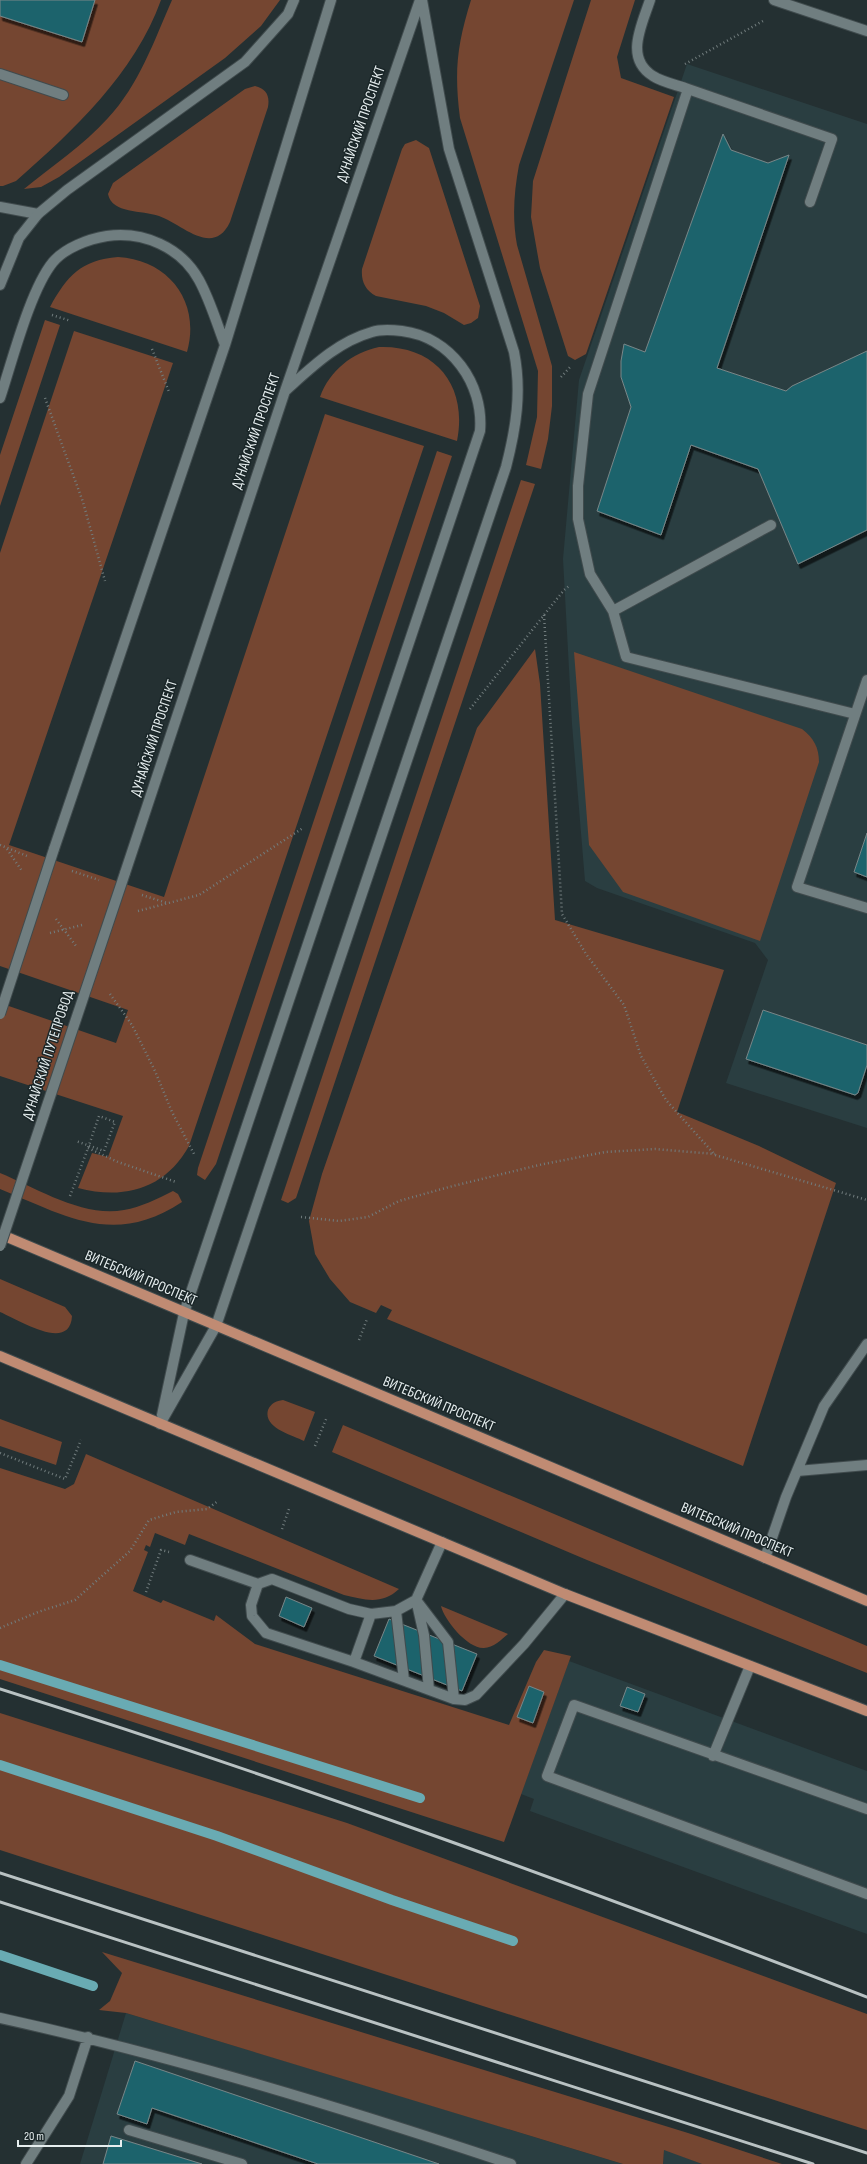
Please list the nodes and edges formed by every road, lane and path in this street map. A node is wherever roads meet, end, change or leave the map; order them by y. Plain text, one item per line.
1 (294, 0) edge
2 (331, 0) edge
3 (421, 0) edge
4 (650, 0) edge
5 (774, 0) edge
6 (867, 31) edge
7 (0, 74) edge
8 (688, 89) junction
9 (63, 95) dead end
10 (810, 202) dead end
11 (0, 207) edge
12 (38, 214) junction
13 (0, 285) edge
14 (48, 314) dead end
15 (71, 322) dead end
16 (225, 345) junction
17 (152, 349) dead end
18 (285, 391) junction
19 (169, 392) dead end
20 (0, 398) edge
21 (45, 398) dead end
22 (771, 525) dead end
23 (590, 574) junction
24 (105, 581) dead end
25 (613, 611) junction
26 (544, 615) junction
27 (867, 680) edge
28 (470, 709) dead end
29 (854, 714) junction
30 (303, 828) dead end
31 (0, 845) edge
32 (28, 856) dead end
33 (65, 868) dead end
34 (125, 872) joint
35 (101, 881) dead end
36 (138, 893) dead end
37 (167, 903) junction
38 (867, 908) edge
39 (130, 913) dead end
40 (86, 924) dead end
41 (43, 935) dead end
42 (0, 1014) edge
43 (76, 1141) dead end
44 (88, 1148) junction
45 (715, 1154) junction
46 (176, 1182) dead end
47 (70, 1196) dead end
48 (867, 1200) edge
49 (301, 1217) dead end
50 (0, 1234) edge
51 (0, 1246) edge
52 (184, 1313) junction
53 (367, 1319) dead end
54 (216, 1326) junction
55 (359, 1340) dead end
56 (867, 1344) edge
57 (0, 1356) edge
58 (327, 1417) dead end
59 (160, 1424) junction
60 (80, 1440) dead end
61 (315, 1446) dead end
62 (0, 1453) edge
63 (867, 1465) edge
64 (797, 1471) junction
65 (218, 1501) dead end
66 (289, 1509) dead end
67 (282, 1529) dead end
68 (442, 1542) junction
69 (764, 1558) junction
70 (190, 1560) joint
71 (258, 1584) junction
72 (146, 1592) dead end
73 (565, 1594) junction
74 (416, 1600) junction
75 (867, 1601) edge
76 (396, 1611) junction
77 (371, 1614) junction
78 (0, 1628) edge
79 (354, 1662) junction
80 (750, 1666) junction
81 (404, 1680) junction
82 (429, 1690) junction
83 (454, 1699) junction
84 (867, 1711) edge
85 (713, 1756) junction
86 (867, 1809) edge
87 (867, 1894) edge
88 (0, 2018) edge
89 (88, 2037) junction
90 (129, 2130) dead end
91 (26, 2164) edge
92 (242, 2164) edge
93 (511, 2164) edge

1 - 12 main road
2 - 16 main road
3 - 18 main road, ДУНАЙСКИЙ ПРОСПЕКТ
3 - 54 main road
4 - 8 main road
5 - 6 main road
7 - 9 main road
8 - 10 main road
8 - 23 main road
11 - 12 main road
12 - 13 main road
14 - 15 path
16 - 20 main road
16 - 42 main road, bridge
17 - 19 path
18 - 34 main road, ДУНАЙСКИЙ ПРОСПЕКТ
18 - 52 main road
21 - 24 path
22 - 25 main road
23 - 25 main road
23 - 26 path
25 - 29 main road
26 - 28 path
26 - 45 path
27 - 29 main road
29 - 38 main road
30 - 37 path
31 - 32 path
33 - 35 path
34 - 51 main road, ДУНАЙСКИЙ ПУТЕПРОВОД, bridge
36 - 37 path
37 - 39 path
40 - 41 path
43 - 44 path
44 - 46 path
44 - 47 path
45 - 48 path
45 - 49 path
50 - 52 main road, ВИТЕБСКИЙ ПРОСПЕКТ
52 - 54 main road, ВИТЕБСКИЙ ПРОСПЕКТ
52 - 59 main road
53 - 55 path
54 - 59 main road
54 - 69 main road, ВИТЕБСКИЙ ПРОСПЕКТ
56 - 64 main road
57 - 59 main road
58 - 61 path
59 - 68 main road
60 - 62 path
63 - 64 main road
64 - 69 main road
65 - 78 path
66 - 67 path
68 - 73 main road
68 - 74 main road
69 - 75 main road, ВИТЕБСКИЙ ПРОСПЕКТ
70 - 71 main road
70 - 72 path
71 - 77 main road
71 - 79 main road
73 - 80 main road
73 - 83 main road
74 - 76 main road
74 - 82 main road
74 - 83 main road
76 - 77 main road
76 - 81 main road
77 - 79 main road
79 - 81 main road
80 - 84 main road
80 - 85 main road
81 - 82 main road
82 - 83 main road
85 - 86 main road
85 - 87 main road
88 - 89 main road
89 - 91 main road
89 - 93 main road
90 - 92 main road

